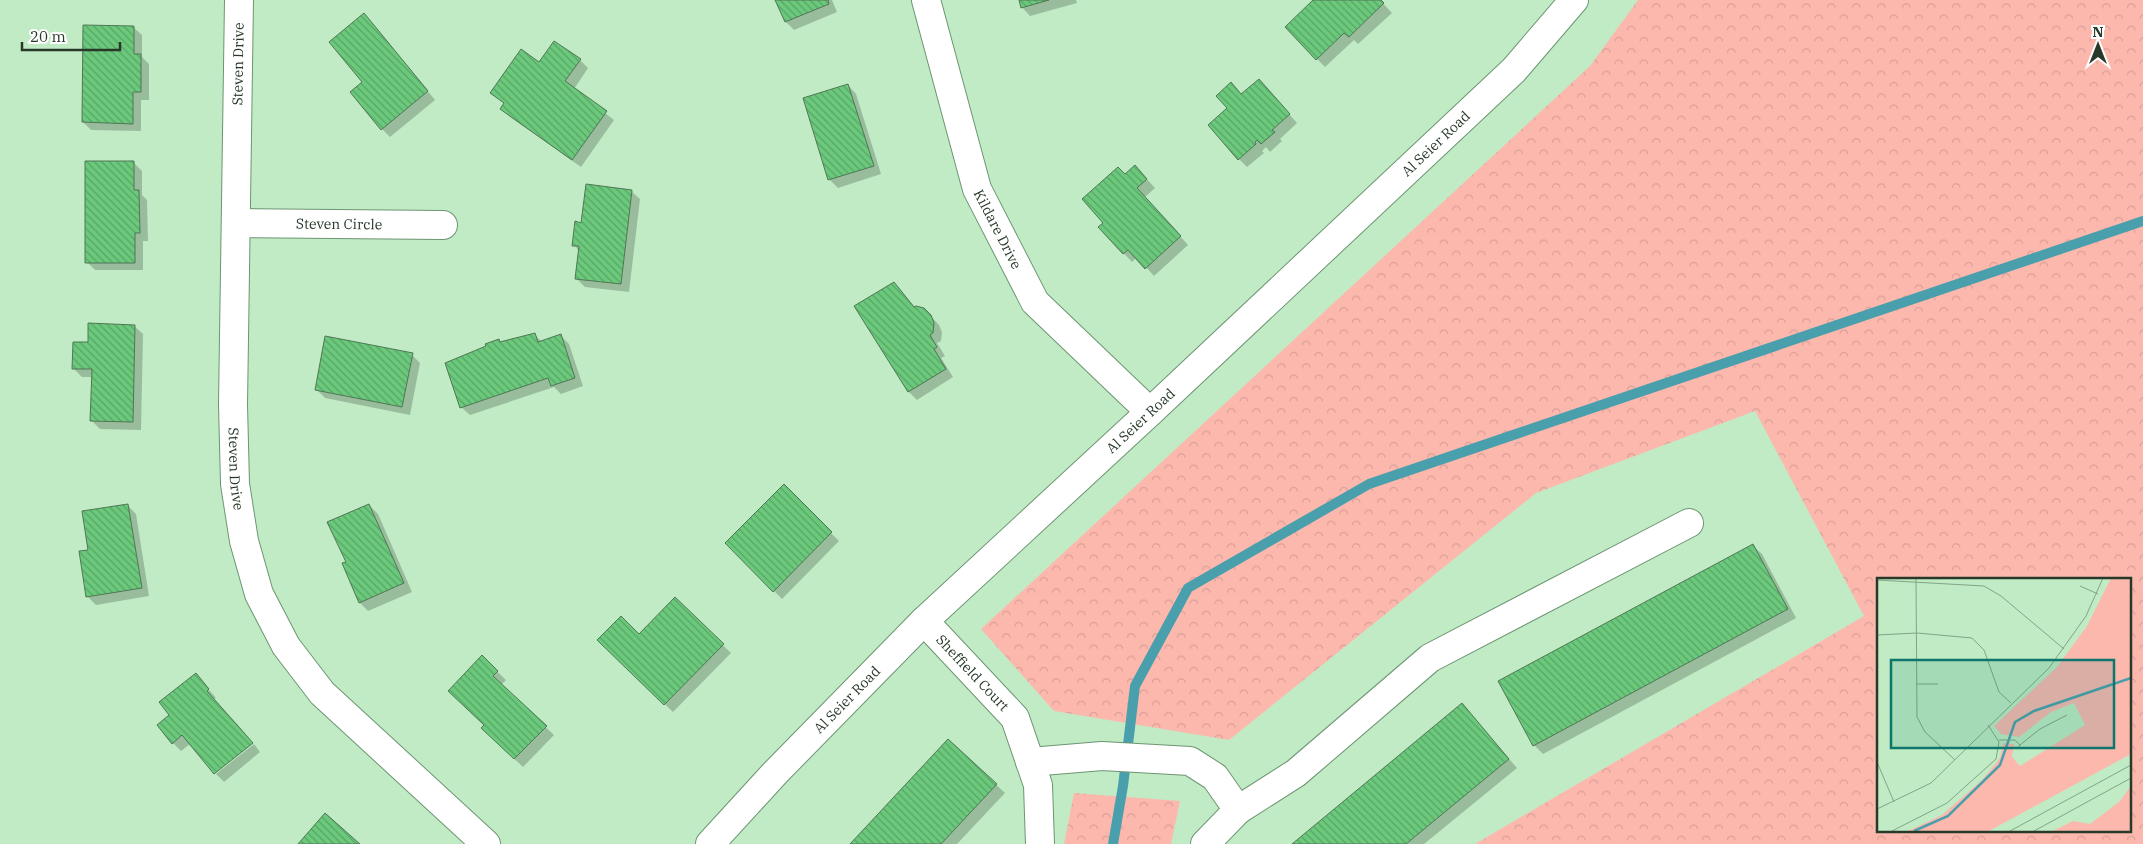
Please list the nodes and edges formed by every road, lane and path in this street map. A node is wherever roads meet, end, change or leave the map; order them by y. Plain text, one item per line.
1 (239, 0) edge
2 (926, 0) edge
3 (1574, 0) edge
4 (236, 222) junction
5 (443, 225) dead end
6 (1150, 412) junction
7 (1689, 523) dead end
8 (924, 621) junction
9 (1030, 762) junction
10 (1238, 810) junction
11 (486, 844) edge
12 (710, 844) edge
13 (1040, 844) edge
14 (1205, 844) edge

1 - 4 street, Steven Drive
2 - 6 street, Kildare Drive
3 - 6 street, Al Seier Road
4 - 5 street, Steven Circle
4 - 11 street, Steven Drive
6 - 8 street, Al Seier Road
7 - 10 street
8 - 9 street, Sheffield Court
8 - 12 street, Al Seier Road
9 - 10 street
9 - 13 street, Sheffield Court
10 - 14 street

